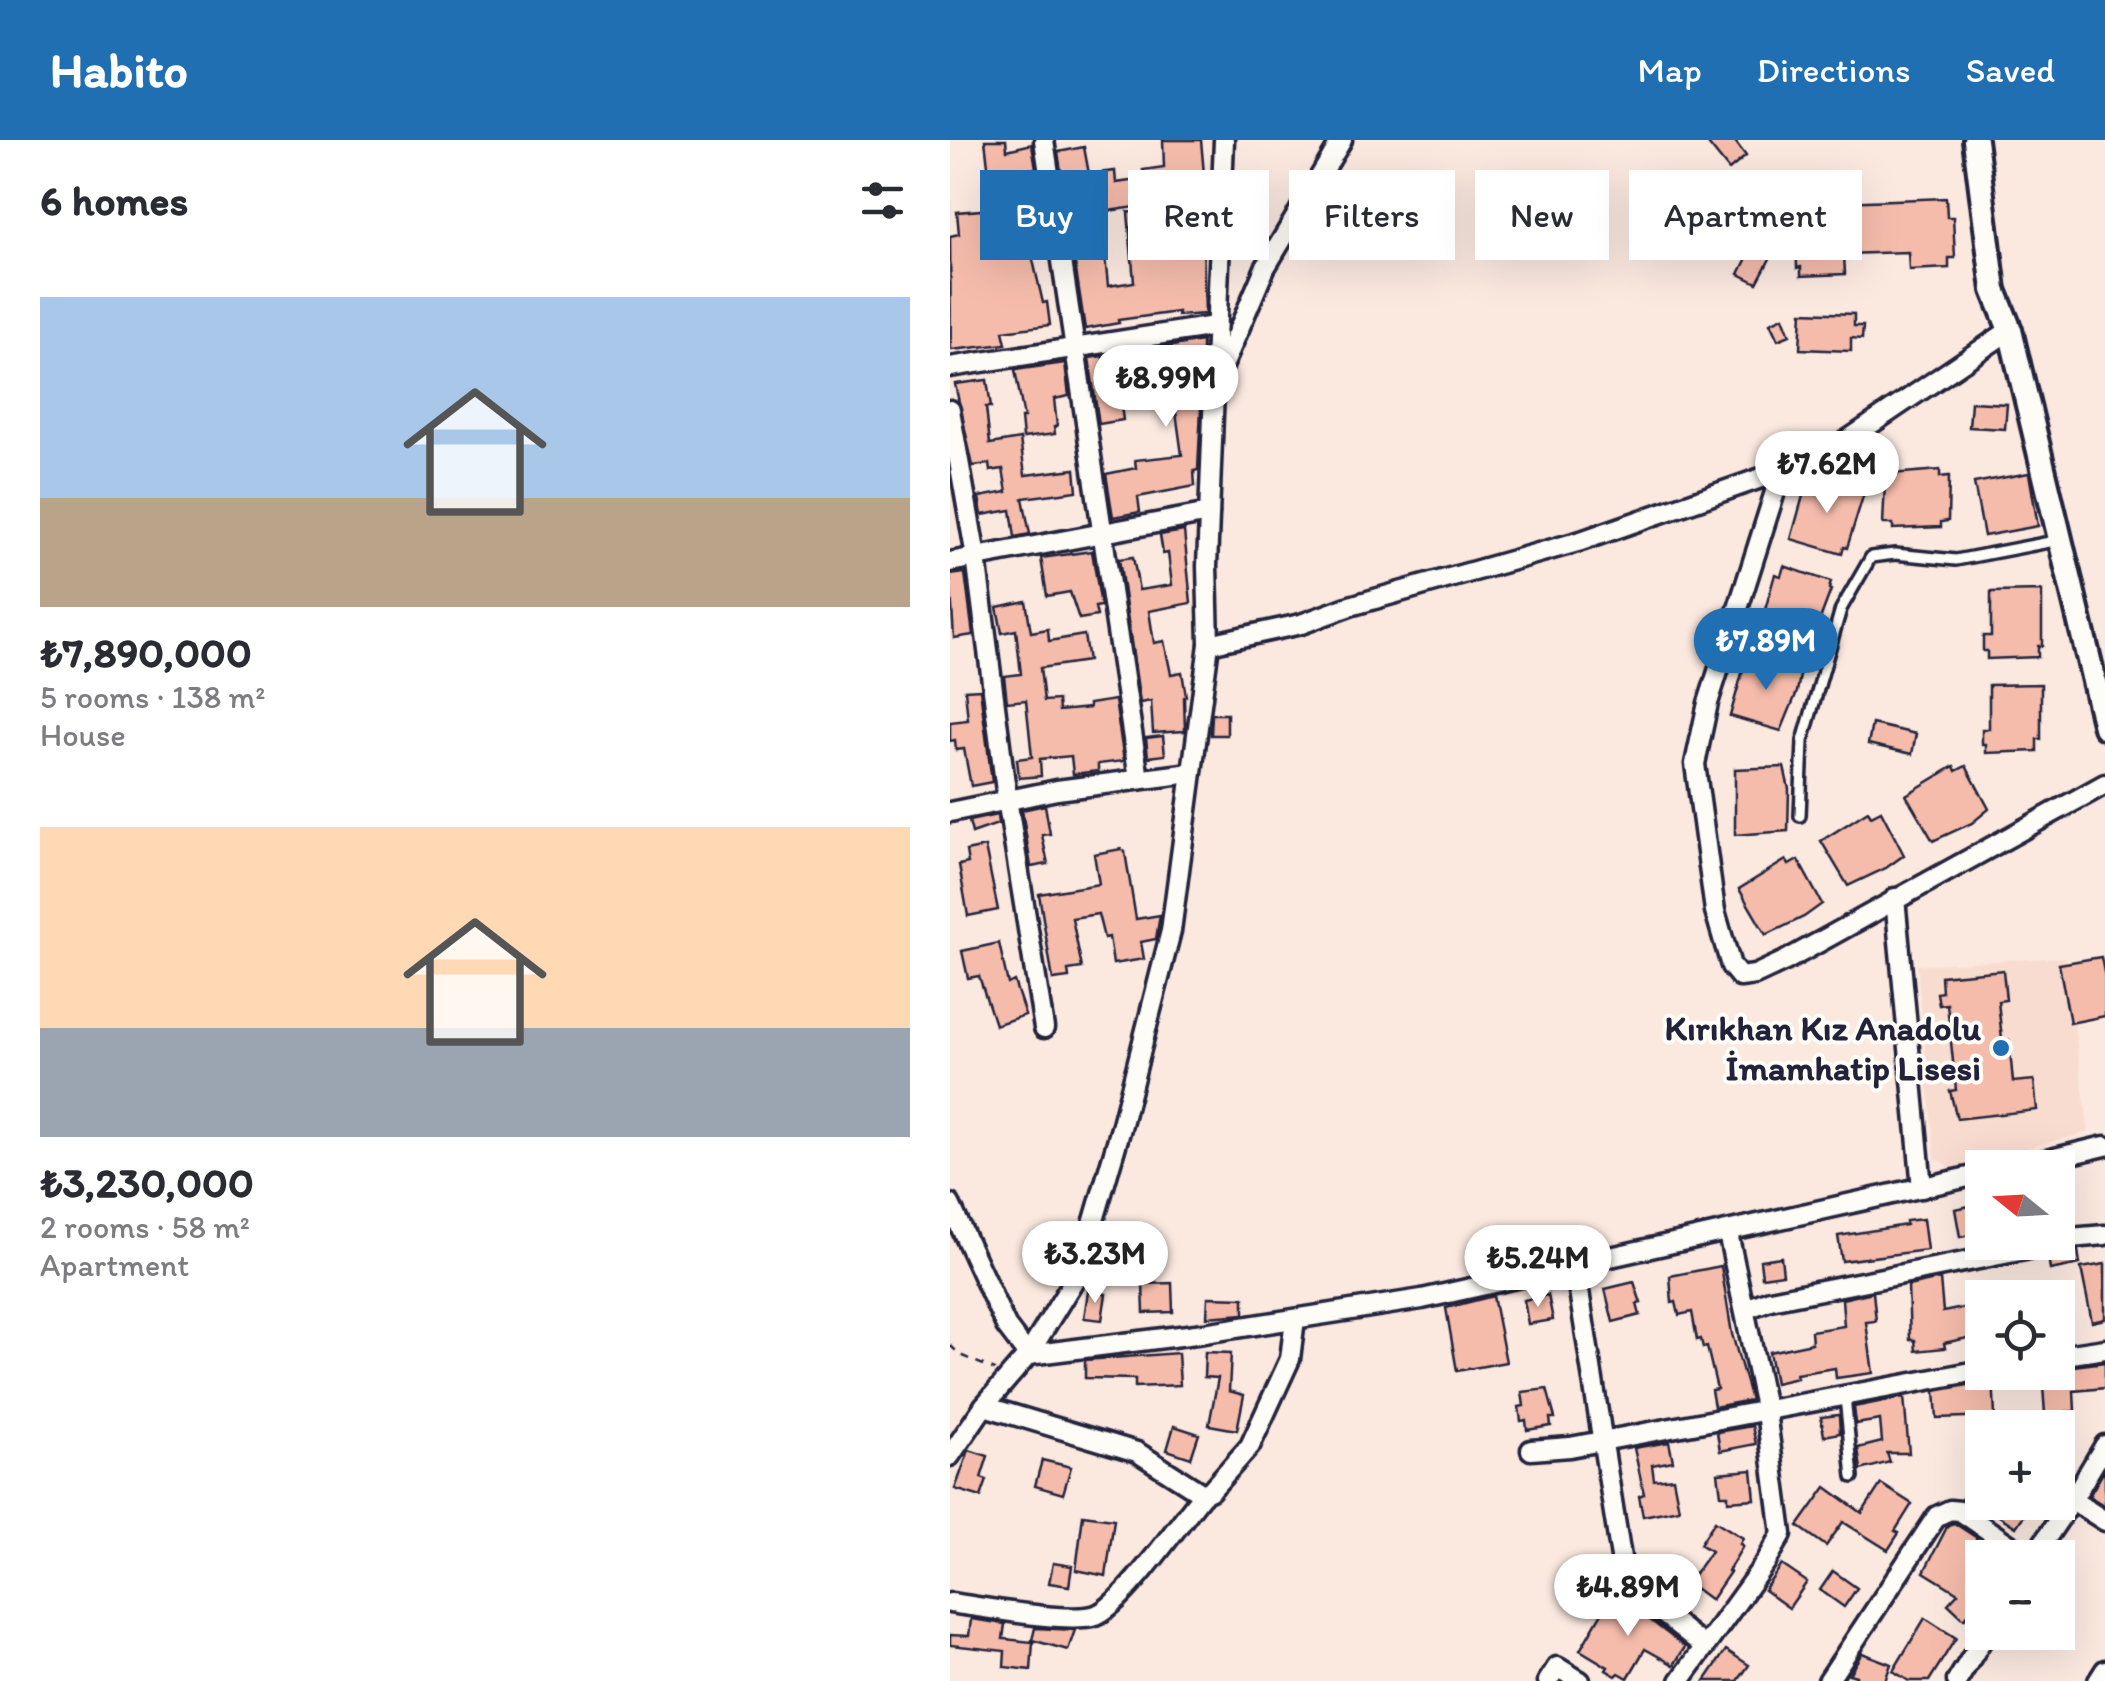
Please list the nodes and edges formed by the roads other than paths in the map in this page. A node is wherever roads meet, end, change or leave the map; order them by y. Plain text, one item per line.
1 (1044, 140) edge
2 (1224, 140) edge
3 (1342, 140) edge
4 (1975, 140) edge
5 (1214, 326) junction
6 (2010, 330) junction
7 (1072, 348) junction
8 (950, 367) edge
9 (1213, 388) junction
10 (950, 410) edge
11 (1776, 472) junction
12 (1209, 513) junction
13 (1102, 534) junction
14 (2062, 539) junction
15 (976, 557) junction
16 (950, 562) edge
17 (1208, 644) junction
18 (2105, 727) edge
19 (1191, 774) junction
20 (1139, 779) junction
21 (2105, 784) edge
22 (1007, 799) junction
23 (950, 812) edge
24 (1800, 816) dead end
25 (1895, 898) junction
26 (1044, 1028) dead end
27 (2105, 1146) edge
28 (2075, 1153) edge
29 (1965, 1178) edge
30 (1922, 1188) junction
31 (950, 1204) edge
32 (1728, 1233) junction
33 (2105, 1235) edge
34 (2075, 1237) edge
35 (1974, 1260) edge
36 (1576, 1266) junction
37 (1746, 1308) junction
38 (1294, 1319) junction
39 (2105, 1349) edge
40 (2075, 1353) edge
41 (1028, 1356) junction
42 (1965, 1373) edge
43 (1845, 1396) junction
44 (984, 1406) junction
45 (1766, 1412) junction
46 (1602, 1441) junction
47 (2105, 1446) edge
48 (1531, 1450) dead end
49 (950, 1456) edge
50 (1853, 1477) dead end
51 (1202, 1494) junction
52 (2075, 1495) edge
53 (2075, 1502) edge
54 (2105, 1521) edge
55 (2004, 1540) edge
56 (950, 1603) edge
57 (1705, 1646) junction
58 (1976, 1650) edge
59 (2105, 1670) edge
60 (1548, 1681) edge
61 (1580, 1681) edge
62 (1680, 1681) edge
63 (1828, 1681) edge
64 (1957, 1681) edge
65 (2098, 1681) edge

1 - 7 street
2 - 5 street
3 - 9 street
4 - 6 street
5 - 7 street
5 - 9 street
6 - 11 street
6 - 14 street
7 - 8 street
7 - 13 street
9 - 12 street
10 - 15 street
11 - 17 street
11 - 25 street
12 - 13 street
12 - 17 street
13 - 15 street
13 - 20 street
14 - 18 street
14 - 24 lane
15 - 16 street
15 - 22 street
17 - 19 street
19 - 20 street
19 - 41 street
20 - 22 street
21 - 25 street
22 - 23 street
22 - 26 street
25 - 30 street
27 - 28 street
29 - 30 street
30 - 32 street
31 - 41 street
32 - 36 street
32 - 37 street
33 - 34 street
35 - 37 street
36 - 38 street
36 - 46 street
37 - 45 street
38 - 41 street
38 - 51 street
39 - 40 street
41 - 44 street
42 - 43 street
43 - 45 street
43 - 50 lane
44 - 49 street
44 - 51 street
45 - 46 street
45 - 57 street
46 - 48 street
46 - 57 street
47 - 52 street
51 - 56 street
53 - 54 street
55 - 63 street
57 - 62 street
58 - 64 street
59 - 65 street
60 - 61 street

